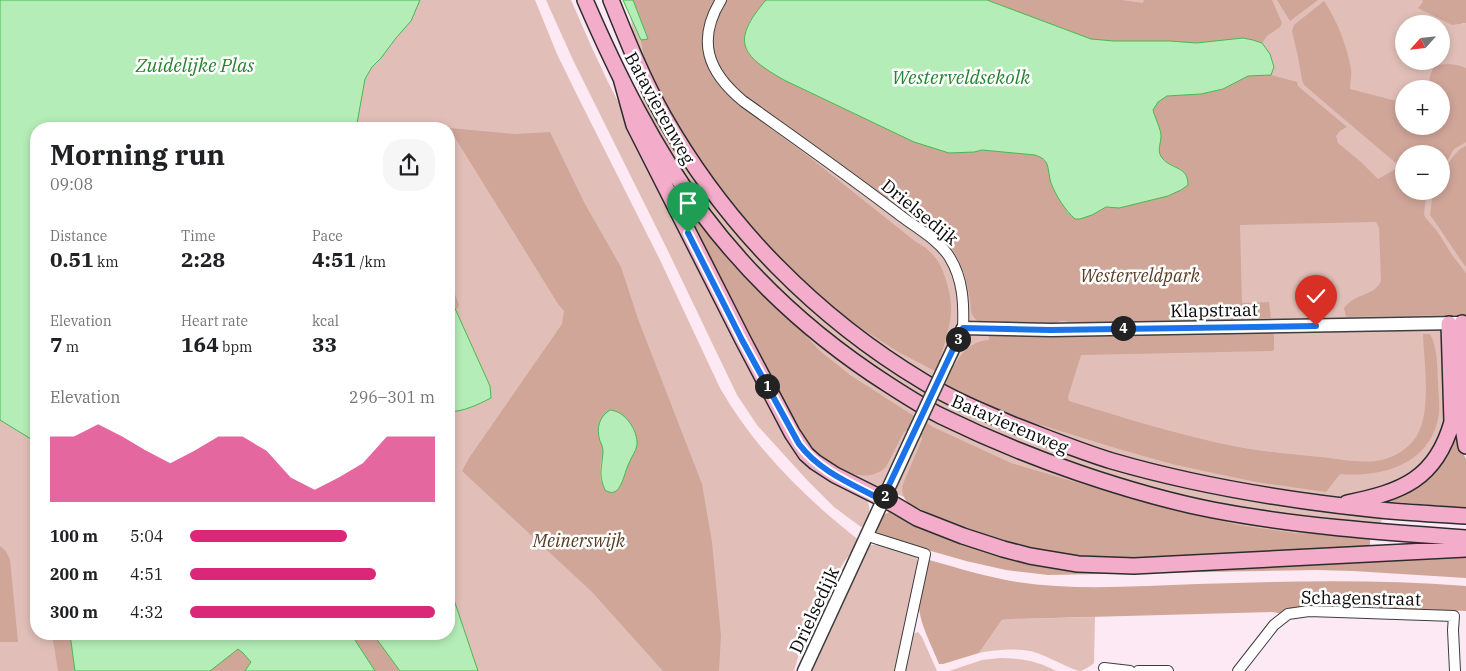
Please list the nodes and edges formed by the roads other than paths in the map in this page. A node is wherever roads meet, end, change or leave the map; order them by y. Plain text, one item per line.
1 (585, 0) edge
2 (611, 0) edge
3 (721, 0) edge
4 (620, 78) junction
5 (1459, 323) edge
6 (963, 328) junction
7 (1466, 446) edge
8 (882, 500) junction
9 (1334, 505) junction
10 (1466, 516) edge
11 (868, 536) junction
12 (1466, 538) edge
13 (1466, 549) edge
14 (1104, 668) dead end
15 (804, 671) edge
16 (900, 671) edge
17 (1130, 671) edge
18 (1138, 671) edge
19 (1168, 671) edge
20 (1238, 671) edge
21 (1455, 671) edge

1 - 4 main road, Batavierenweg
2 - 9 main road, Batavierenweg
3 - 6 street, Drielsedijk
4 - 8 main road
4 - 12 main road, Batavierenweg
5 - 6 street, Klapstraat
5 - 7 main road
5 - 9 main road
6 - 8 street, Drielsedijk, bridge
8 - 11 street, Drielsedijk
8 - 13 main road
9 - 10 main road, Batavierenweg
11 - 15 street, Drielsedijk
11 - 16 street
14 - 17 street
18 - 19 street
20 - 21 street, Schagenstraat

